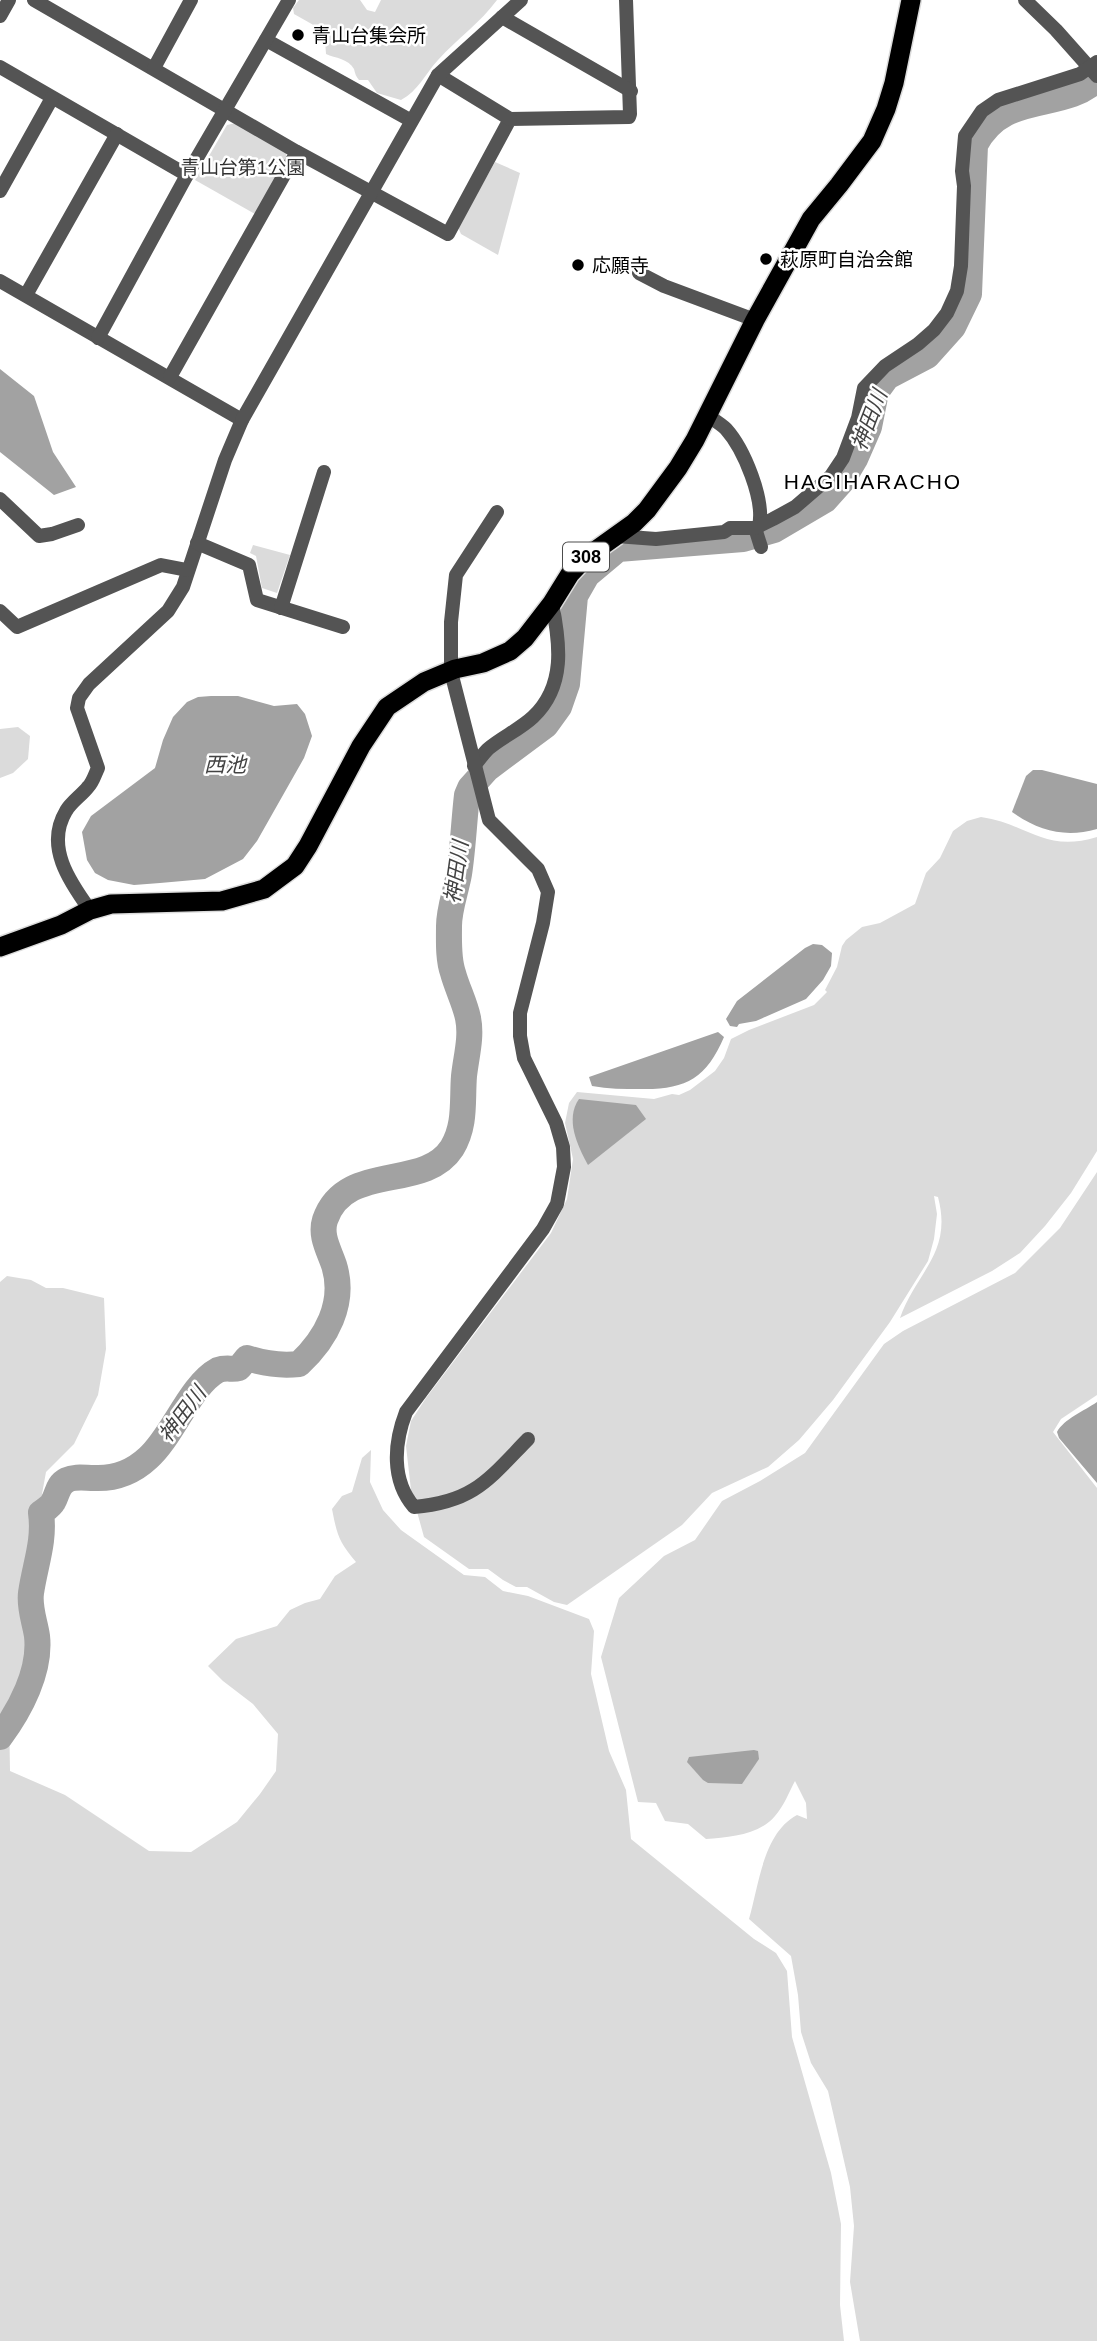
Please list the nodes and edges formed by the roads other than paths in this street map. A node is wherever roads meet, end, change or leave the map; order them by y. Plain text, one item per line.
1 (9, 0) edge
2 (34, 0) edge
3 (191, 0) edge
4 (289, 0) edge
5 (521, 0) edge
6 (626, 0) edge
7 (911, 0) edge
8 (1025, 0) edge
9 (0, 16) edge
10 (502, 18) junction
11 (266, 40) junction
12 (0, 67) edge
13 (155, 68) junction
14 (1095, 69) edge
15 (438, 75) junction
16 (631, 91) junction
17 (52, 98) junction
18 (226, 110) junction
19 (510, 119) junction
20 (410, 120) junction
21 (117, 134) junction
22 (297, 152) junction
23 (187, 175) junction
24 (1, 188) edge
25 (371, 190) junction
26 (639, 273) dead end
27 (0, 281) edge
28 (26, 295) junction
29 (755, 320) junction
30 (97, 338) junction
31 (170, 377) junction
32 (708, 416) junction
33 (242, 420) junction
34 (324, 472) dead end
35 (0, 499) edge
36 (497, 512) dead end
37 (78, 525) dead end
38 (757, 527) junction
39 (617, 536) junction
40 (197, 543) junction
41 (761, 547) dead end
42 (187, 570) junction
43 (552, 603) junction
44 (281, 608) junction
45 (0, 611) edge
46 (343, 627) dead end
47 (451, 672) junction
48 (474, 766) junction
49 (90, 910) junction
50 (0, 947) edge
51 (528, 1439) dead end

1 - 9 street
2 - 13 street
3 - 13 street
4 - 11 street
5 - 10 street
6 - 16 street
7 - 29 highway, 308
8 - 14 street
10 - 15 street
10 - 16 street
11 - 18 street
11 - 20 street
12 - 17 street
13 - 18 street
14 - 38 street
15 - 19 street
15 - 20 street
16 - 19 street
17 - 21 street
17 - 24 street
18 - 22 street
18 - 23 street
19 - 25 street
20 - 25 street
21 - 23 street
21 - 28 street
22 - 25 street
22 - 31 street
23 - 30 street
25 - 33 street
26 - 29 street
27 - 28 street
28 - 30 street
29 - 32 highway, 308
30 - 31 street
31 - 33 street
32 - 38 street
32 - 39 highway, 308
33 - 40 street
34 - 44 street
35 - 37 street
36 - 47 street
38 - 39 street
38 - 41 street
39 - 43 highway, 308
40 - 42 street
40 - 44 street
42 - 45 street
42 - 49 street
43 - 47 highway, 308
43 - 48 street
44 - 46 street
47 - 48 street
47 - 49 highway, 308
48 - 51 street
49 - 50 highway, 308

